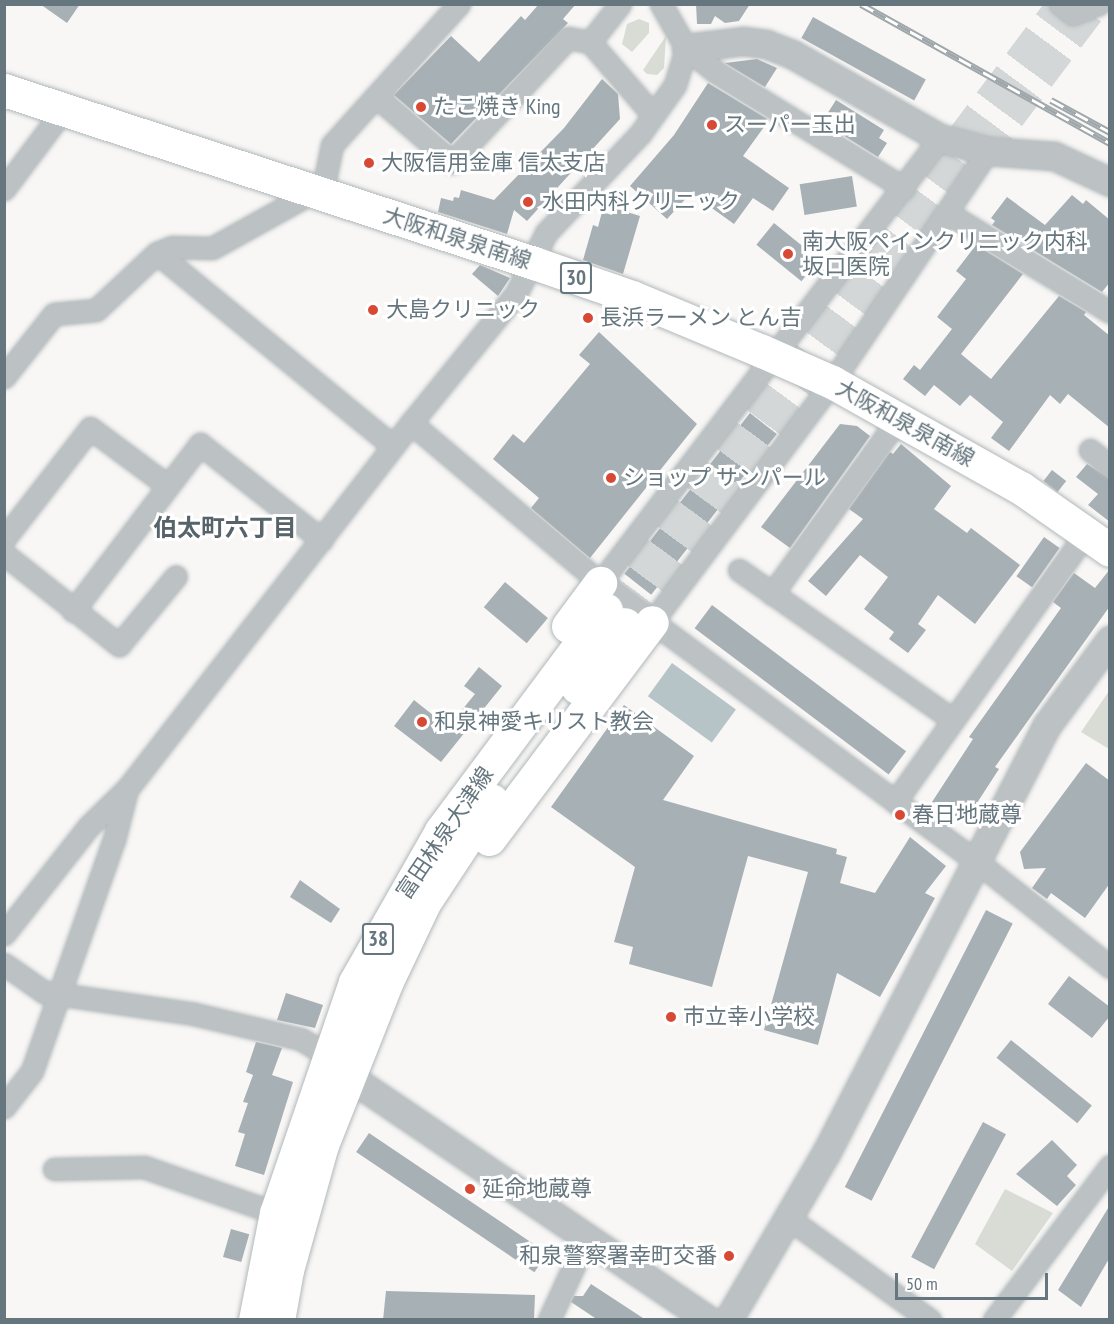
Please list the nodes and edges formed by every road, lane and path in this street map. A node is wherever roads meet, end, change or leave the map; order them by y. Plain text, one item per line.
1 (459, 4) edge
2 (620, 4) edge
3 (661, 4) edge
4 (1060, 4) edge
5 (1099, 4) edge
6 (590, 42) junction
7 (686, 48) junction
8 (4, 90) edge
9 (378, 98) junction
10 (64, 109) junction
11 (653, 115) junction
12 (940, 138) junction
13 (988, 151) junction
14 (1110, 182) edge
15 (904, 188) junction
16 (4, 189) edge
17 (319, 192) junction
18 (949, 214) junction
19 (157, 254) junction
20 (534, 263) junction
21 (1110, 312) edge
22 (775, 357) junction
23 (4, 377) edge
24 (832, 382) junction
25 (898, 419) junction
26 (411, 423) junction
27 (393, 446) junction
28 (1090, 450) dead end
29 (1110, 466) edge
30 (168, 486) junction
31 (4, 539) edge
32 (322, 540) junction
33 (1097, 543) edge
34 (4, 554) edge
35 (738, 570) dead end
36 (176, 576) dead end
37 (772, 594) junction
38 (621, 610) junction
39 (73, 611) junction
40 (1110, 640) edge
41 (953, 720) junction
42 (128, 788) junction
43 (895, 801) junction
44 (976, 861) junction
45 (4, 934) edge
46 (4, 964) edge
47 (1110, 967) edge
48 (371, 981) junction
49 (57, 995) junction
50 (338, 1066) junction
51 (4, 1107) edge
52 (1110, 1166) edge
53 (54, 1169) dead end
54 (276, 1213) junction
55 (788, 1218) junction
56 (587, 1236) junction
57 (255, 1320) edge
58 (278, 1320) edge
59 (549, 1320) edge
60 (709, 1320) edge
61 (728, 1320) edge
62 (930, 1320) edge
63 (994, 1320) edge

1 - 9 street
2 - 6 street
3 - 7 street
4 - 5 street
6 - 9 street
6 - 11 street
7 - 11 street
7 - 12 street
7 - 15 street
8 - 10 main road, 大阪和泉泉南線 / 30
9 - 17 street
10 - 16 street
10 - 17 main road, 大阪和泉泉南線 / 30
11 - 20 street
12 - 13 street
12 - 15 street
13 - 14 street
13 - 18 street
15 - 22 street
17 - 19 street
17 - 20 main road, 大阪和泉泉南線 / 30
18 - 21 street
18 - 24 street
19 - 23 street
19 - 27 street
20 - 22 main road, 大阪和泉泉南線 / 30
20 - 26 street
22 - 24 main road, 大阪和泉泉南線 / 30
22 - 38 street
24 - 25 main road, 大阪和泉泉南線 / 30
24 - 38 street
25 - 33 main road, 大阪和泉泉南線 / 30
25 - 37 street
26 - 27 street
26 - 38 street
27 - 32 street
28 - 29 street
30 - 31 street
30 - 32 street
30 - 39 street
32 - 42 street
33 - 41 street
34 - 39 street
35 - 37 street
36 - 39 street
37 - 41 street
38 - 43 street
38 - 48 main road, 富田林泉大津線 / 38
38 - 48 main road
40 - 44 street
41 - 43 street
42 - 45 street
42 - 49 street
43 - 44 street
44 - 47 street
44 - 55 street
46 - 49 street
48 - 50 main road, 富田林泉大津線 / 38
49 - 50 street
49 - 51 street
50 - 54 main road, 富田林泉大津線 / 38
50 - 56 street
50 - 58 main road, 富田林泉大津線 / 38
52 - 63 street
53 - 54 street
54 - 57 main road, 富田林泉大津線 / 38
55 - 61 street
55 - 62 street
56 - 59 street
56 - 60 street

